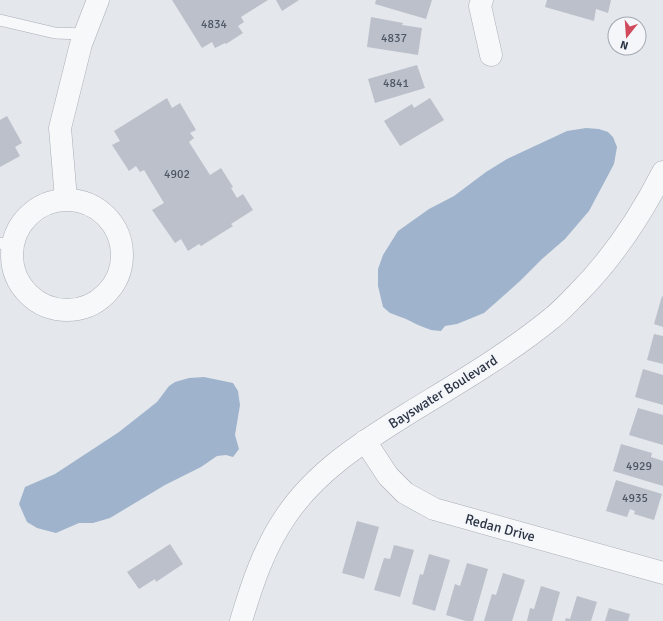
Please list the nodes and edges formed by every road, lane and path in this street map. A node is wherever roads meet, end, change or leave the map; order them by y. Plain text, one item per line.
1 (98, 0) edge
2 (482, 0) edge
3 (0, 20) edge
4 (85, 34) junction
5 (491, 55) dead end
6 (663, 172) edge
7 (66, 199) junction
8 (6, 244) edge
9 (364, 441) junction
10 (663, 573) edge
11 (241, 621) edge

1 - 4 street
2 - 5 street
3 - 4 lane
4 - 7 street
6 - 9 street, Bayswater Boulevard
7 - 8 street
7 - 8 street
9 - 10 street, Redan Drive
9 - 11 street, Bayswater Boulevard

